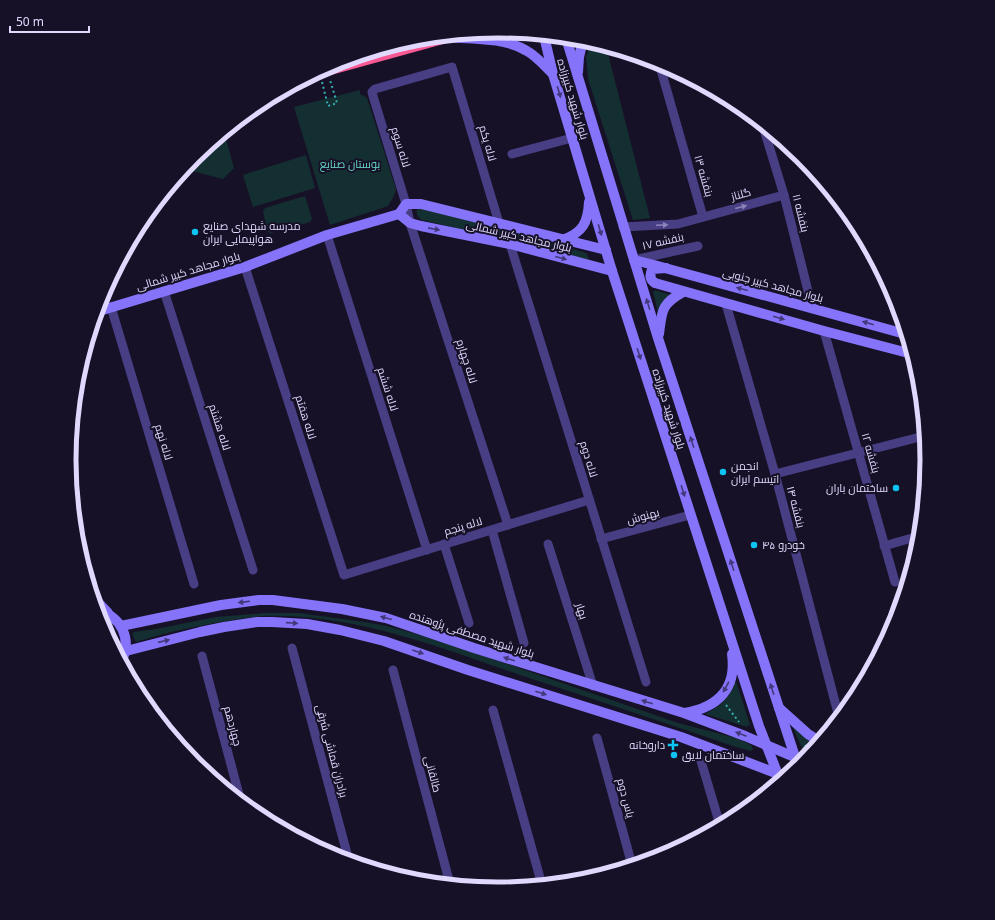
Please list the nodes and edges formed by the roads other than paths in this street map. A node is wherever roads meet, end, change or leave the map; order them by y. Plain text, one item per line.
1 (473, 39) edge
2 (545, 41) edge
3 (568, 44) edge
4 (582, 46) edge
5 (411, 47) edge
6 (342, 68) edge
7 (454, 69) joint
8 (661, 71) edge
9 (553, 74) junction
10 (578, 80) junction
11 (766, 134) edge
12 (572, 138) junction
13 (512, 154) dead end
14 (589, 194) junction
15 (784, 195) junction
16 (406, 204) junction
17 (399, 214) junction
18 (703, 217) junction
19 (410, 223) junction
20 (499, 223) junction
21 (624, 227) junction
22 (327, 235) junction
23 (562, 240) junction
24 (510, 244) junction
25 (698, 246) dead end
26 (606, 250) junction
27 (634, 260) junction
28 (245, 267) junction
29 (666, 268) junction
30 (612, 271) junction
31 (164, 291) junction
32 (683, 292) junction
33 (726, 304) junction
34 (111, 307) junction
35 (812, 307) junction
36 (104, 309) edge
37 (824, 331) junction
38 (899, 332) edge
39 (658, 338) junction
40 (905, 352) edge
41 (919, 437) edge
42 (859, 453) junction
43 (775, 474) junction
44 (589, 500) junction
45 (690, 515) junction
46 (508, 525) junction
47 (492, 530) junction
48 (912, 538) edge
49 (601, 539) junction
50 (444, 544) junction
51 (548, 544) dead end
52 (884, 546) junction
53 (427, 550) junction
54 (253, 570) dead end
55 (344, 575) joint
56 (895, 582) dead end
57 (194, 584) dead end
58 (102, 607) edge
59 (104, 612) edge
60 (108, 613) junction
61 (469, 623) dead end
62 (121, 626) junction
63 (730, 636) junction
64 (524, 643) dead end
65 (292, 648) dead end
66 (126, 651) junction
67 (124, 656) edge
68 (202, 656) dead end
69 (393, 670) dead end
70 (646, 682) dead end
71 (593, 686) junction
72 (779, 708) junction
73 (493, 710) dead end
74 (837, 710) edge
75 (684, 713) junction
76 (597, 738) dead end
77 (815, 738) edge
78 (767, 745) junction
79 (797, 757) edge
80 (794, 760) edge
81 (701, 761) dead end
82 (780, 774) edge
83 (777, 776) edge
84 (239, 793) edge
85 (718, 819) edge
86 (347, 854) edge
87 (631, 861) edge
88 (449, 879) edge
89 (540, 879) edge

1 - 9 main road
2 - 9 main road, بلوار شهید کبیرزاده
3 - 10 main road, بلوار شهید کبیرزاده
4 - 10 main road
5 - 6 highway
7 - 16 street, لاله سوم
7 - 20 street, لاله یکم
8 - 18 street, بنفشه ۱۳
9 -> 12 main road, بلوار شهید کبیرزاده
10 - 21 main road, بلوار شهید کبیرزاده
11 - 15 street, بنفشه ۱۱
12 - 13 street
12 - 14 main road, بلوار شهید کبیرزاده
14 - 23 main road
14 -> 26 main road, بلوار شهید کبیرزاده
18 -> 15 street, گلناز
15 - 35 street, بنفشه ۱۱
16 - 17 main road
16 - 19 street, لاله چهارم
16 - 20 main road, بلوار مجاهد کبیر شمالی
17 - 19 main road, بلوار مجاهد کبیر شمالی
17 - 22 main road, بلوار مجاهد کبیر شمالی
21 -> 18 street
19 -> 24 main road, بلوار مجاهد کبیر شمالی
19 - 46 street, لاله چهارم
20 - 23 main road, بلوار مجاهد کبیر شمالی
21 - 27 main road, بلوار شهید کبیرزاده
22 - 28 main road, بلوار مجاهد کبیر شمالی
22 - 53 street, لاله ششم
23 - 26 main road, بلوار مجاهد کبیر شمالی
24 -> 30 main road, بلوار مجاهد کبیر شمالی
24 - 44 street, لاله دوم
25 - 27 street, بنفشه ۱۷
26 - 30 main road, بلوار شهید کبیرزاده
27 - 29 main road, بلوار مجاهد کبیر جنوبی
39 -> 27 main road, بلوار شهید کبیرزاده
28 - 31 main road, بلوار مجاهد کبیر شمالی
28 - 55 street, لاله هفتم
29 - 32 main road
35 -> 29 main road, بلوار مجاهد کبیر جنوبی
30 -> 45 main road, بلوار شهید کبیرزاده
31 - 34 main road, بلوار مجاهد کبیر شمالی
31 - 54 street, لاله هشتم
32 - 33 main road
32 - 39 main road
33 -> 37 main road
33 - 43 street, بنفشه ۱۴
34 - 36 main road, بلوار مجاهد کبیر شمالی
34 - 57 street, لاله نهم
38 -> 35 main road, بلوار مجاهد کبیر جنوبی
37 - 40 main road
37 - 42 street, بنفشه ۱۲
72 -> 39 main road, بلوار شهید کبیرزاده
41 - 42 street
42 - 43 street
42 - 52 street, بنفشه ۱۲
43 - 74 street, بنفشه ۱۴
44 - 46 street, لاله پنجم
44 - 49 street, لاله دوم
45 - 49 street, بهنوش
45 - 63 main road, بلوار شهید کبیرزاده
46 - 47 street, لاله پنجم
47 - 50 street, لاله پنجم
47 - 64 street
48 - 52 street
49 - 70 street, لاله دوم
50 - 53 street, لاله پنجم
50 - 61 street
51 - 71 street, بهار
52 - 56 street, بنفشه ۱۲
53 - 55 street, لاله پنجم
58 - 60 main road
59 - 60 main road
60 - 62 main road
62 - 66 main road
71 -> 62 main road, بلوار شهید مصطفی پژوهنده
63 -> 75 main road
63 - 78 main road, بلوار شهید کبیرزاده
65 - 86 street, برادران قماشی شرقی
66 - 67 main road
66 -> 83 main road
68 - 84 street, چهاردهم
69 - 88 street, طالقانی
75 -> 71 main road, بلوار شهید مصطفی پژوهنده
72 - 77 main road
72 - 79 main road, بلوار شهید کبیرزاده
73 - 89 street
78 -> 75 main road, بلوار شهید مصطفی پژوهنده
76 - 87 street, یاس دوم
78 - 80 main road, بلوار شهید مصطفی پژوهنده
78 - 82 main road, بلوار شهید کبیرزاده
81 - 85 street

